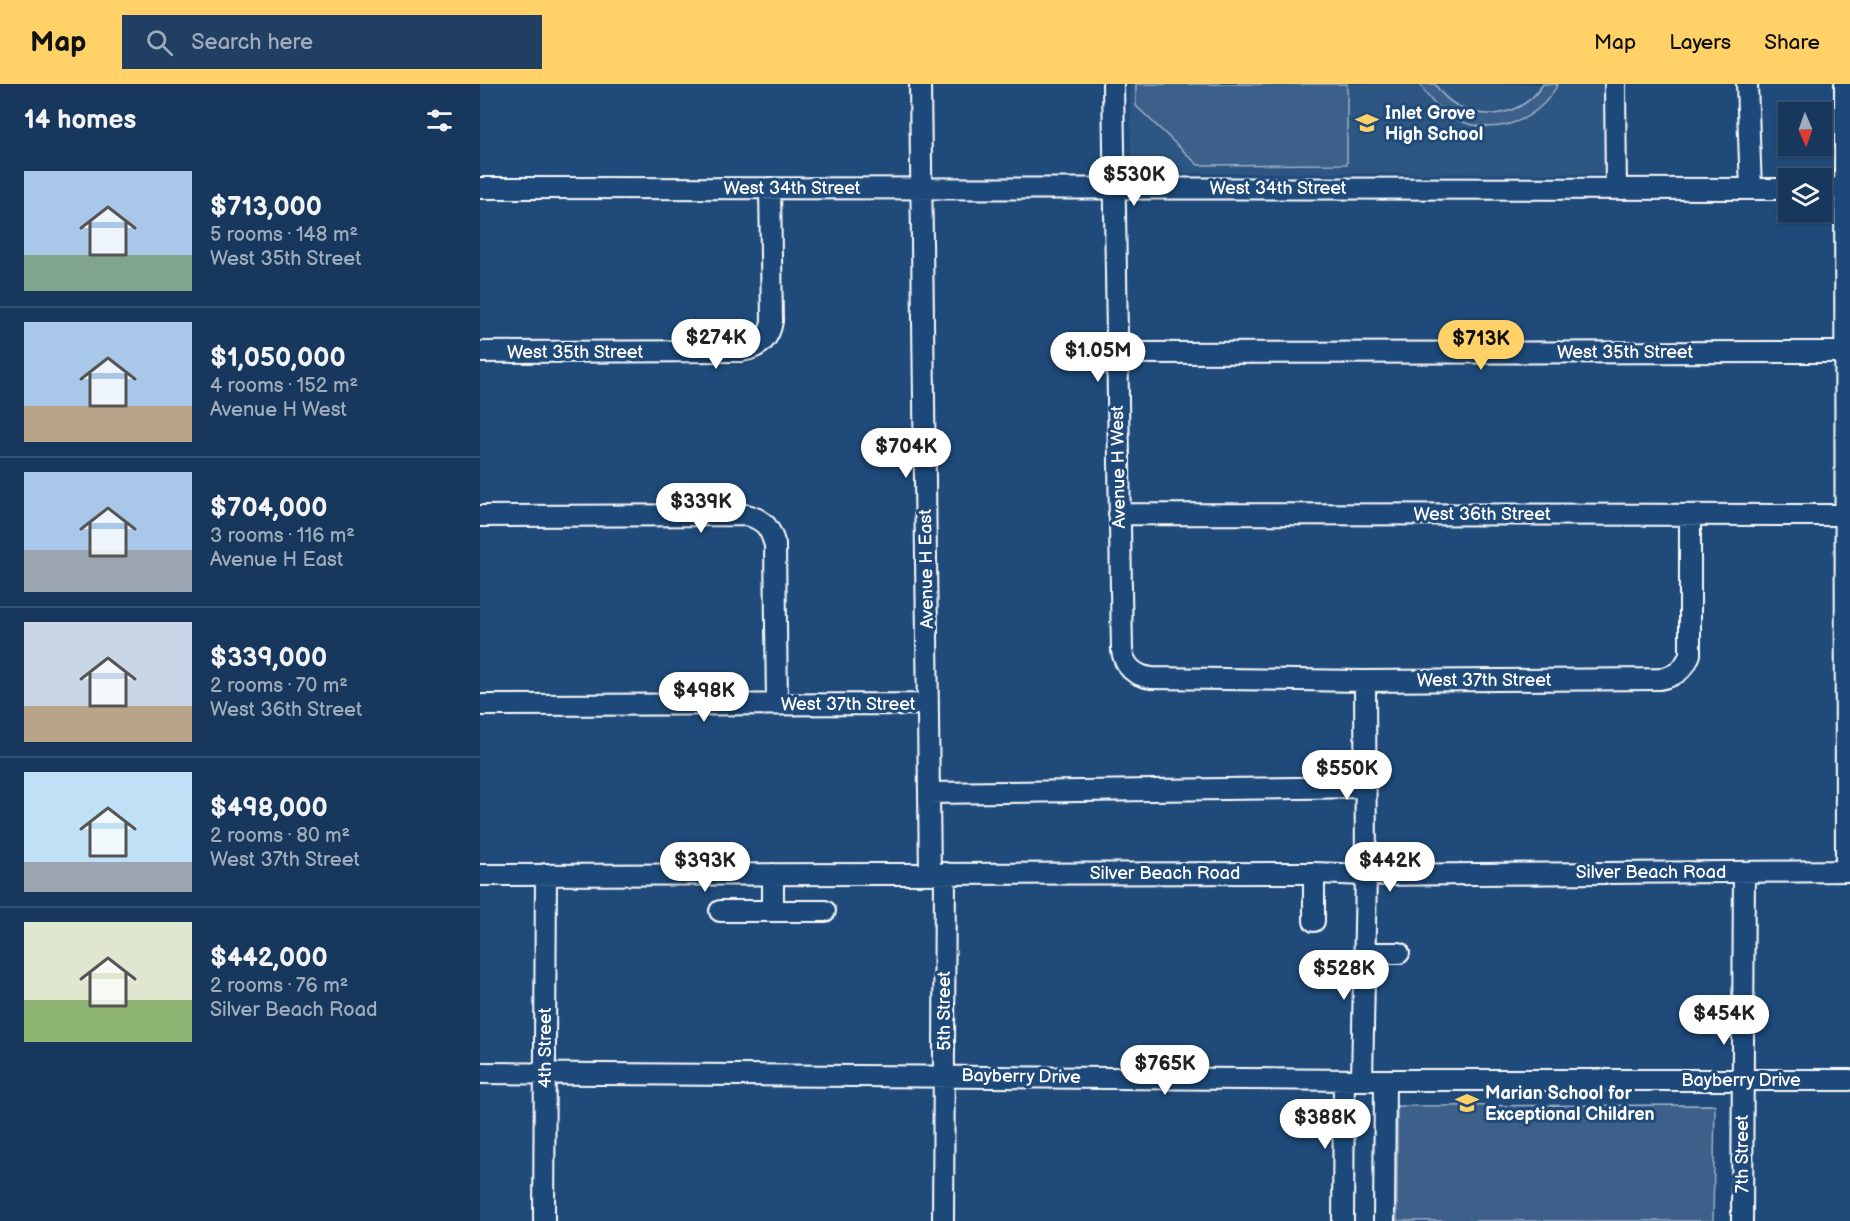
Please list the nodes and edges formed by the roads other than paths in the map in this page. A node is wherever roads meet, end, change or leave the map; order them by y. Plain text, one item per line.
1 (920, 84) edge
2 (1113, 84) edge
3 (1615, 84) edge
4 (1747, 84) edge
5 (1847, 91) edge
6 (480, 188) edge
7 (770, 188) junction
8 (921, 188) junction
9 (1114, 188) junction
10 (1616, 189) junction
11 (1751, 189) junction
12 (1778, 189) edge
13 (1832, 191) edge
14 (1847, 193) edge
15 (1848, 292) edge
16 (480, 352) edge
17 (1845, 352) junction
18 (1116, 353) junction
19 (1848, 450) edge
20 (1119, 514) junction
21 (1690, 515) junction
22 (480, 516) edge
23 (1846, 516) junction
24 (1848, 605) edge
25 (1129, 668) joint
26 (1365, 681) junction
27 (777, 704) junction
28 (928, 704) junction
29 (480, 705) edge
30 (1366, 787) junction
31 (929, 793) junction
32 (1848, 871) edge
33 (1744, 872) junction
34 (938, 873) junction
35 (1314, 873) junction
36 (546, 874) junction
37 (773, 874) junction
38 (480, 875) edge
39 (1366, 875) junction
40 (720, 911) dead end
41 (773, 911) junction
42 (825, 911) dead end
43 (1314, 921) dead end
44 (1364, 953) junction
45 (1400, 954) dead end
46 (480, 1073) edge
47 (545, 1073) junction
48 (944, 1076) junction
49 (1743, 1079) junction
50 (1353, 1080) junction
51 (1385, 1080) junction
52 (1850, 1080) edge
53 (544, 1221) edge
54 (943, 1221) edge
55 (1343, 1221) edge
56 (1384, 1221) edge
57 (1742, 1221) edge

1 - 8 street, Avenue H East
2 - 9 street, Avenue H West
3 - 10 street
4 - 11 street
5 - 14 street
6 - 7 street, West 34th Street
7 - 8 street, West 34th Street
7 - 16 street, West 35th Street
8 - 9 street, West 34th Street
8 - 28 street, Avenue H East
9 - 10 street, West 34th Street
9 - 18 street, Avenue H West
10 - 11 street, West 34th Street
11 - 12 street, West 34th Street
13 - 14 street
14 - 15 street
15 - 17 street
17 - 18 street, West 35th Street
17 - 19 street
18 - 20 street, Avenue H West
19 - 23 street
20 - 21 street, West 36th Street
20 - 25 street, Avenue H West
21 - 23 street, West 36th Street
21 - 26 street, West 37th Street
22 - 27 street
23 - 24 street
24 - 32 street
25 - 26 street, West 37th Street
26 - 30 street
27 - 28 street, West 37th Street
27 - 29 street, West 37th Street
28 - 31 street, Avenue H East
30 - 31 street
30 - 39 street
31 - 34 street, Avenue H East
32 - 33 street, Silver Beach Road
33 - 39 street, Silver Beach Road
33 - 49 street, 7th Street
34 - 35 street, Silver Beach Road
34 - 37 street, Silver Beach Road
34 - 48 street, 5th Street
35 - 39 street, Silver Beach Road
35 - 43 street
36 - 37 street, Silver Beach Road
36 - 38 street, Silver Beach Road
36 - 47 street, 4th Street
37 - 41 street
39 - 44 street
40 - 41 street
41 - 42 street
44 - 45 street
44 - 50 street
46 - 47 street, Bayberry Drive
47 - 48 street, Bayberry Drive
47 - 53 street, 4th Street
48 - 50 street, Bayberry Drive
48 - 54 street, 5th Street
49 - 51 street, Bayberry Drive
49 - 52 street, Bayberry Drive
49 - 57 street, 7th Street
50 - 51 street, Bayberry Drive
50 - 55 street
51 - 56 street

